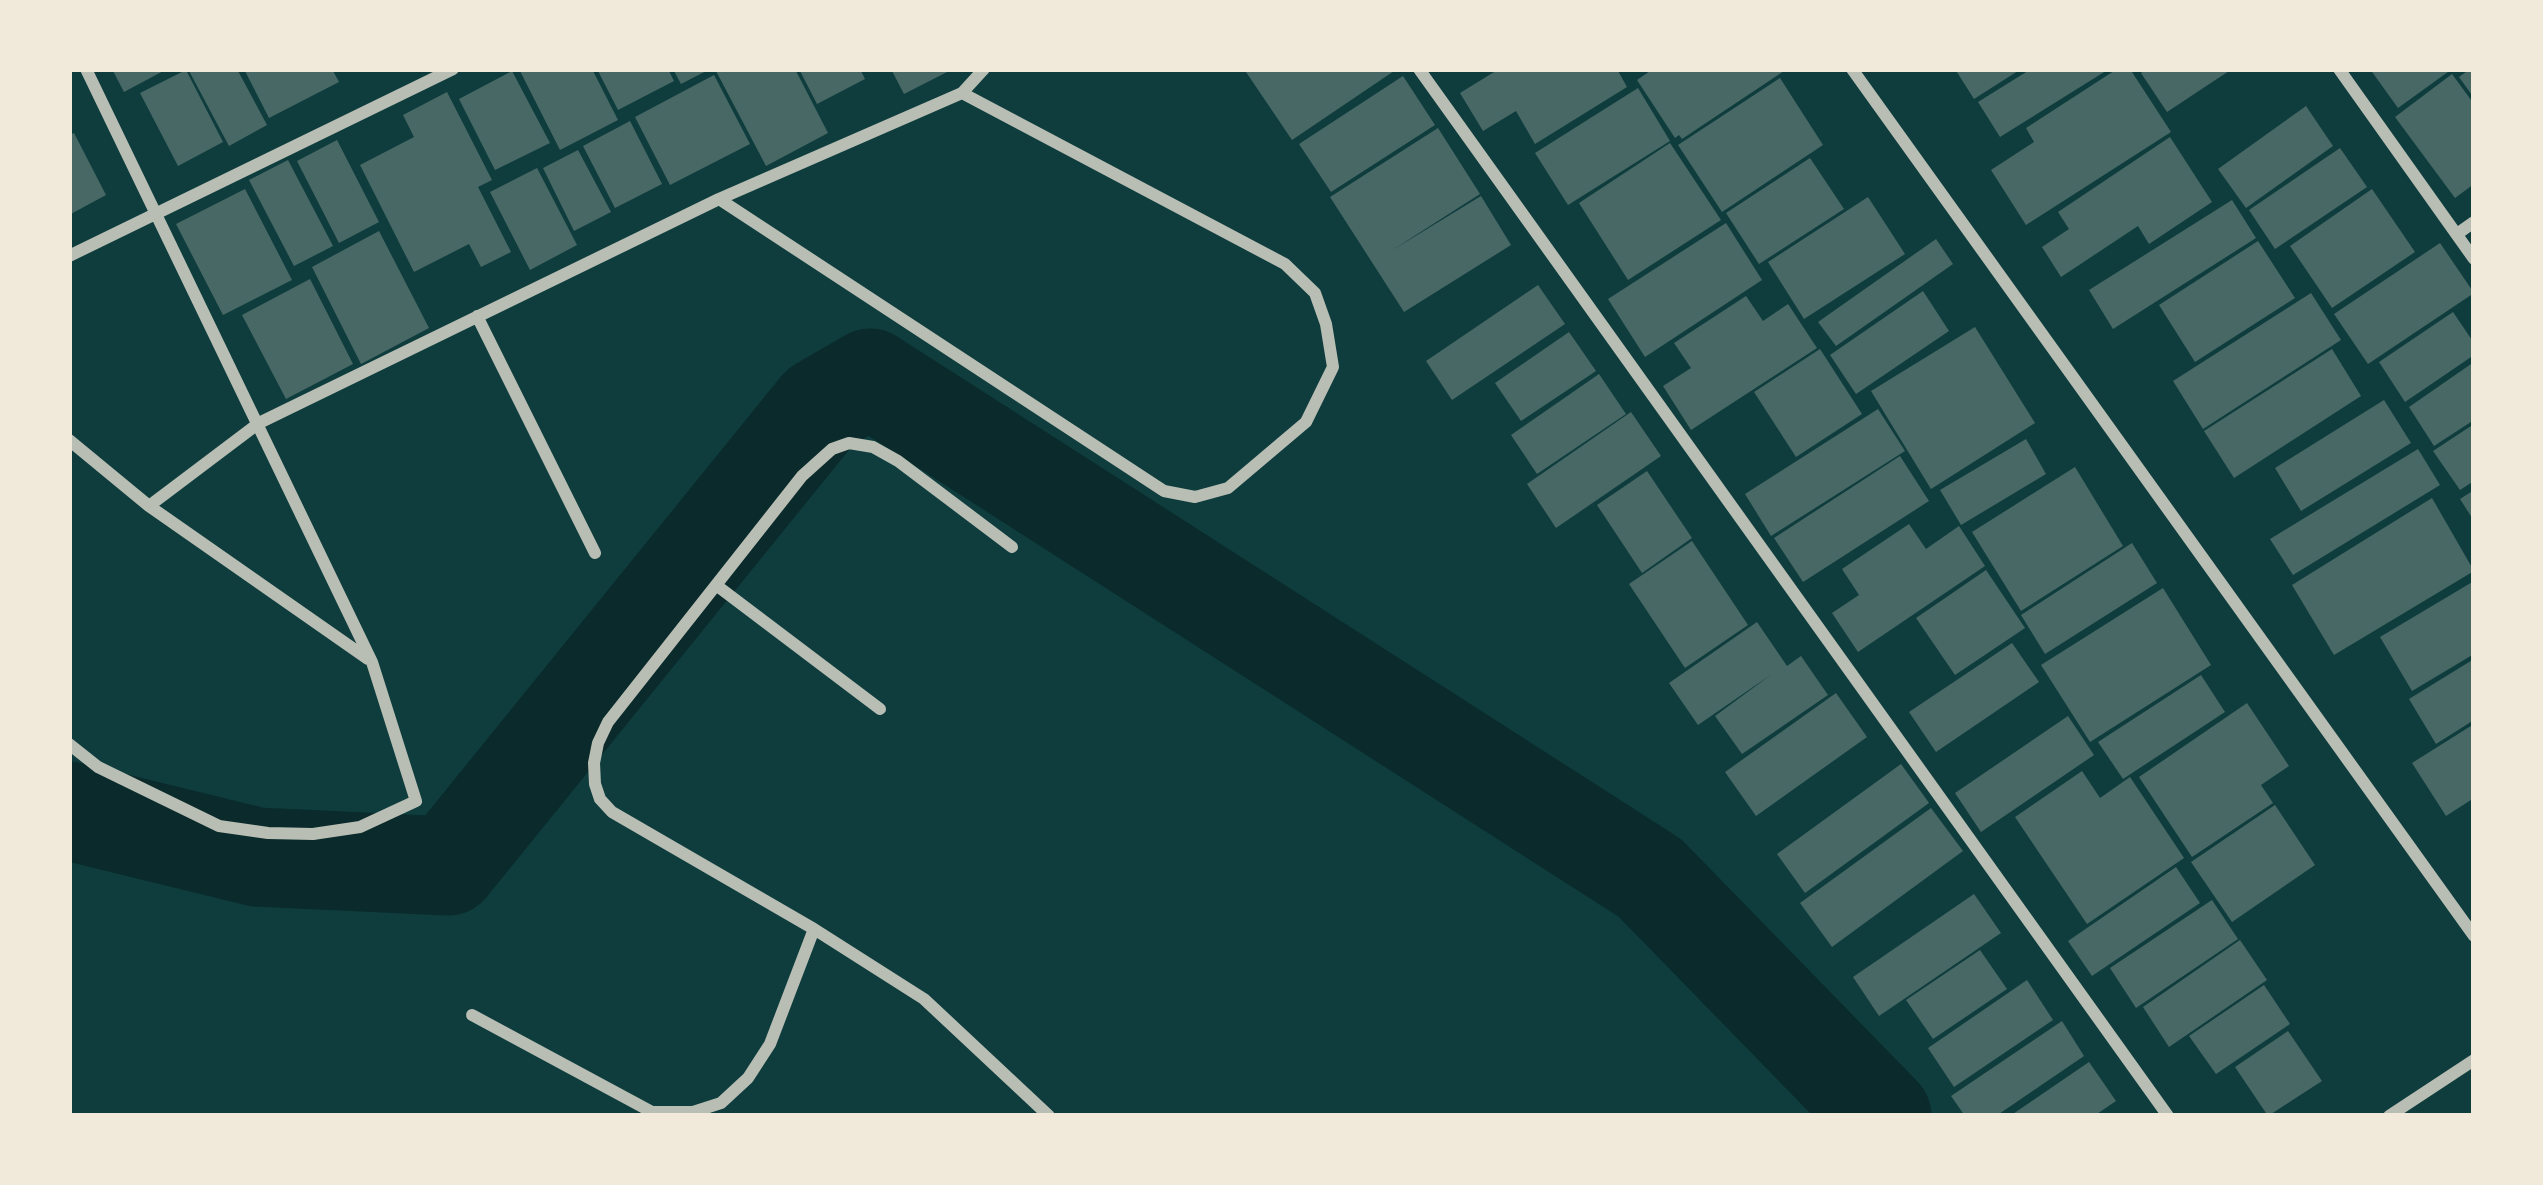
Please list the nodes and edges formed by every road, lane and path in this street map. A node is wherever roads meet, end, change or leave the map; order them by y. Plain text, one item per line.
1 (86, 69) edge
2 (453, 69) edge
3 (984, 69) edge
4 (1419, 69) edge
5 (1852, 69) edge
6 (2339, 69) edge
7 (962, 93) junction
8 (719, 199) junction
9 (155, 214) junction
10 (2474, 222) edge
11 (2457, 234) junction
12 (69, 256) edge
13 (2474, 259) edge
14 (477, 316) junction
15 (259, 423) junction
16 (69, 440) edge
17 (149, 506) junction
18 (1012, 547) dead end
19 (595, 553) dead end
20 (716, 585) junction
21 (373, 662) junction
22 (880, 709) dead end
23 (69, 744) edge
24 (814, 929) junction
25 (2474, 936) edge
26 (472, 1015) dead end
27 (2474, 1060) edge
28 (2413, 1110) edge
29 (650, 1114) edge
30 (1049, 1116) edge
31 (2168, 1116) edge
32 (2390, 1116) edge

1 - 9 street
2 - 9 street
3 - 7 street
4 - 31 street
5 - 25 street
6 - 11 street
7 - 8 street
7 - 8 street
8 - 14 street
9 - 12 street
9 - 15 street
10 - 11 street
11 - 13 street
14 - 15 street
14 - 19 street
15 - 17 street
15 - 21 street
16 - 17 street
17 - 21 street
18 - 20 street
20 - 22 street
20 - 24 street
21 - 23 street
24 - 29 street
24 - 30 street
26 - 29 street
27 - 28 street
28 - 32 street

